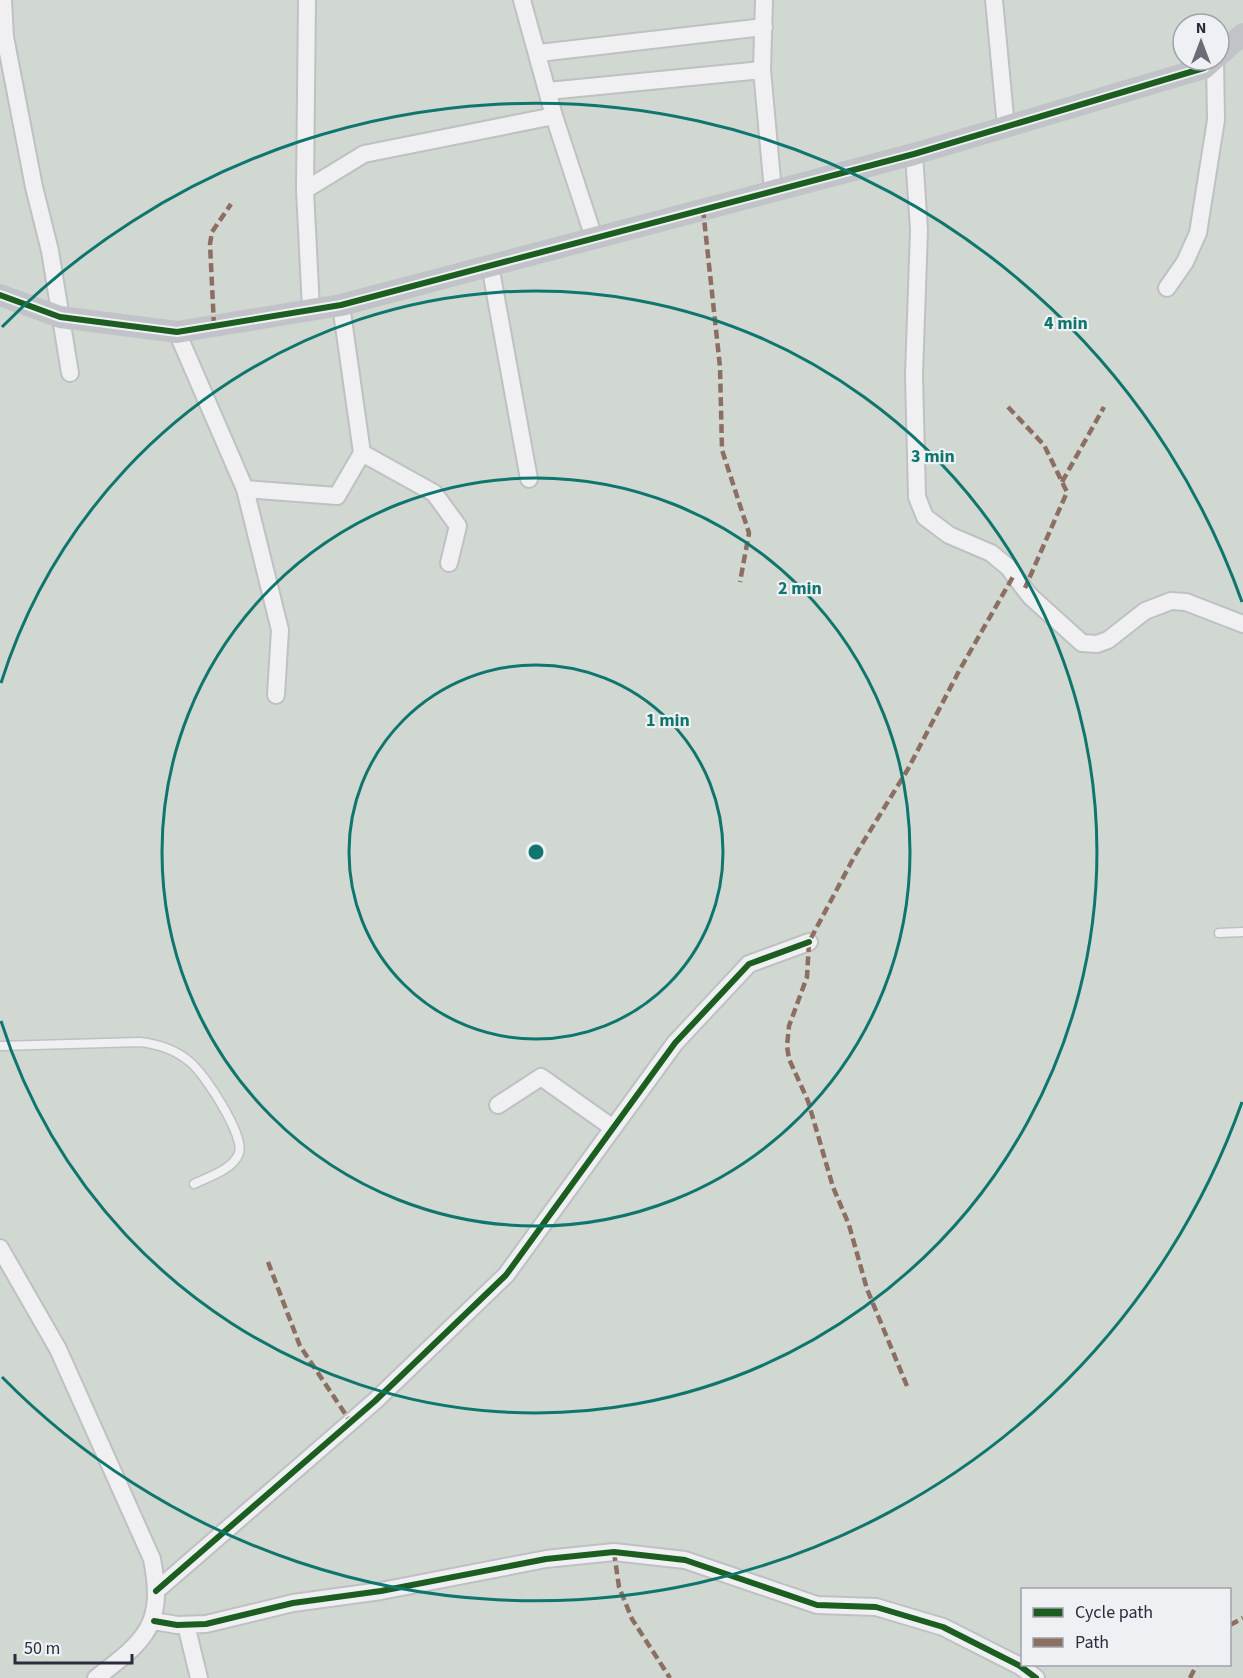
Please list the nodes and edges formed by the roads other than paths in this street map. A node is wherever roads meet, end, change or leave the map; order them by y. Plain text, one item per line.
1 (3, 0) edge
2 (307, 0) edge
3 (522, 0) edge
4 (764, 0) edge
5 (994, 0) edge
6 (764, 27) junction
7 (1243, 34) edge
8 (1231, 44) edge
9 (539, 53) junction
10 (762, 70) junction
11 (1190, 72) edge
12 (1214, 72) edge
13 (548, 92) junction
14 (554, 116) junction
15 (1006, 126) junction
16 (914, 153) junction
17 (305, 190) junction
18 (773, 191) junction
19 (594, 238) junction
20 (490, 266) junction
21 (1167, 288) dead end
22 (0, 295) edge
23 (341, 305) junction
24 (311, 309) junction
25 (60, 317) junction
26 (177, 332) junction
27 (70, 374) dead end
28 (362, 453) junction
29 (529, 479) dead end
30 (245, 489) junction
31 (449, 563) dead end
32 (1243, 624) edge
33 (276, 695) dead end
34 (1243, 932) edge
35 (1219, 933) dead end
36 (809, 942) dead end
37 (0, 1046) edge
38 (498, 1105) dead end
39 (614, 1128) junction
40 (195, 1184) dead end
41 (0, 1248) edge
42 (156, 1591) junction
43 (154, 1621) junction
44 (186, 1625) junction
45 (96, 1678) edge
46 (199, 1678) edge
47 (1036, 1678) edge

1 - 25 street
2 - 17 street
3 - 9 street
4 - 6 street
5 - 15 street
6 - 9 street
6 - 10 street
7 - 8 street
9 - 13 street
10 - 13 street
10 - 18 street
11 - 15 street
12 - 21 street
13 - 14 street
14 - 17 street
14 - 19 street
15 - 16 street
16 - 18 street
16 - 32 street
17 - 24 street
18 - 19 street
19 - 20 street
20 - 23 street
20 - 29 street
22 - 25 street
23 - 24 street
23 - 28 street
24 - 26 street
25 - 26 street
25 - 27 street
26 - 30 street
28 - 30 street
28 - 31 street
30 - 33 street
34 - 35 lane
36 - 39 street
37 - 40 lane
38 - 39 street
39 - 42 street
41 - 42 street
42 - 43 street
43 - 44 street
43 - 45 street
44 - 46 street
44 - 47 street

